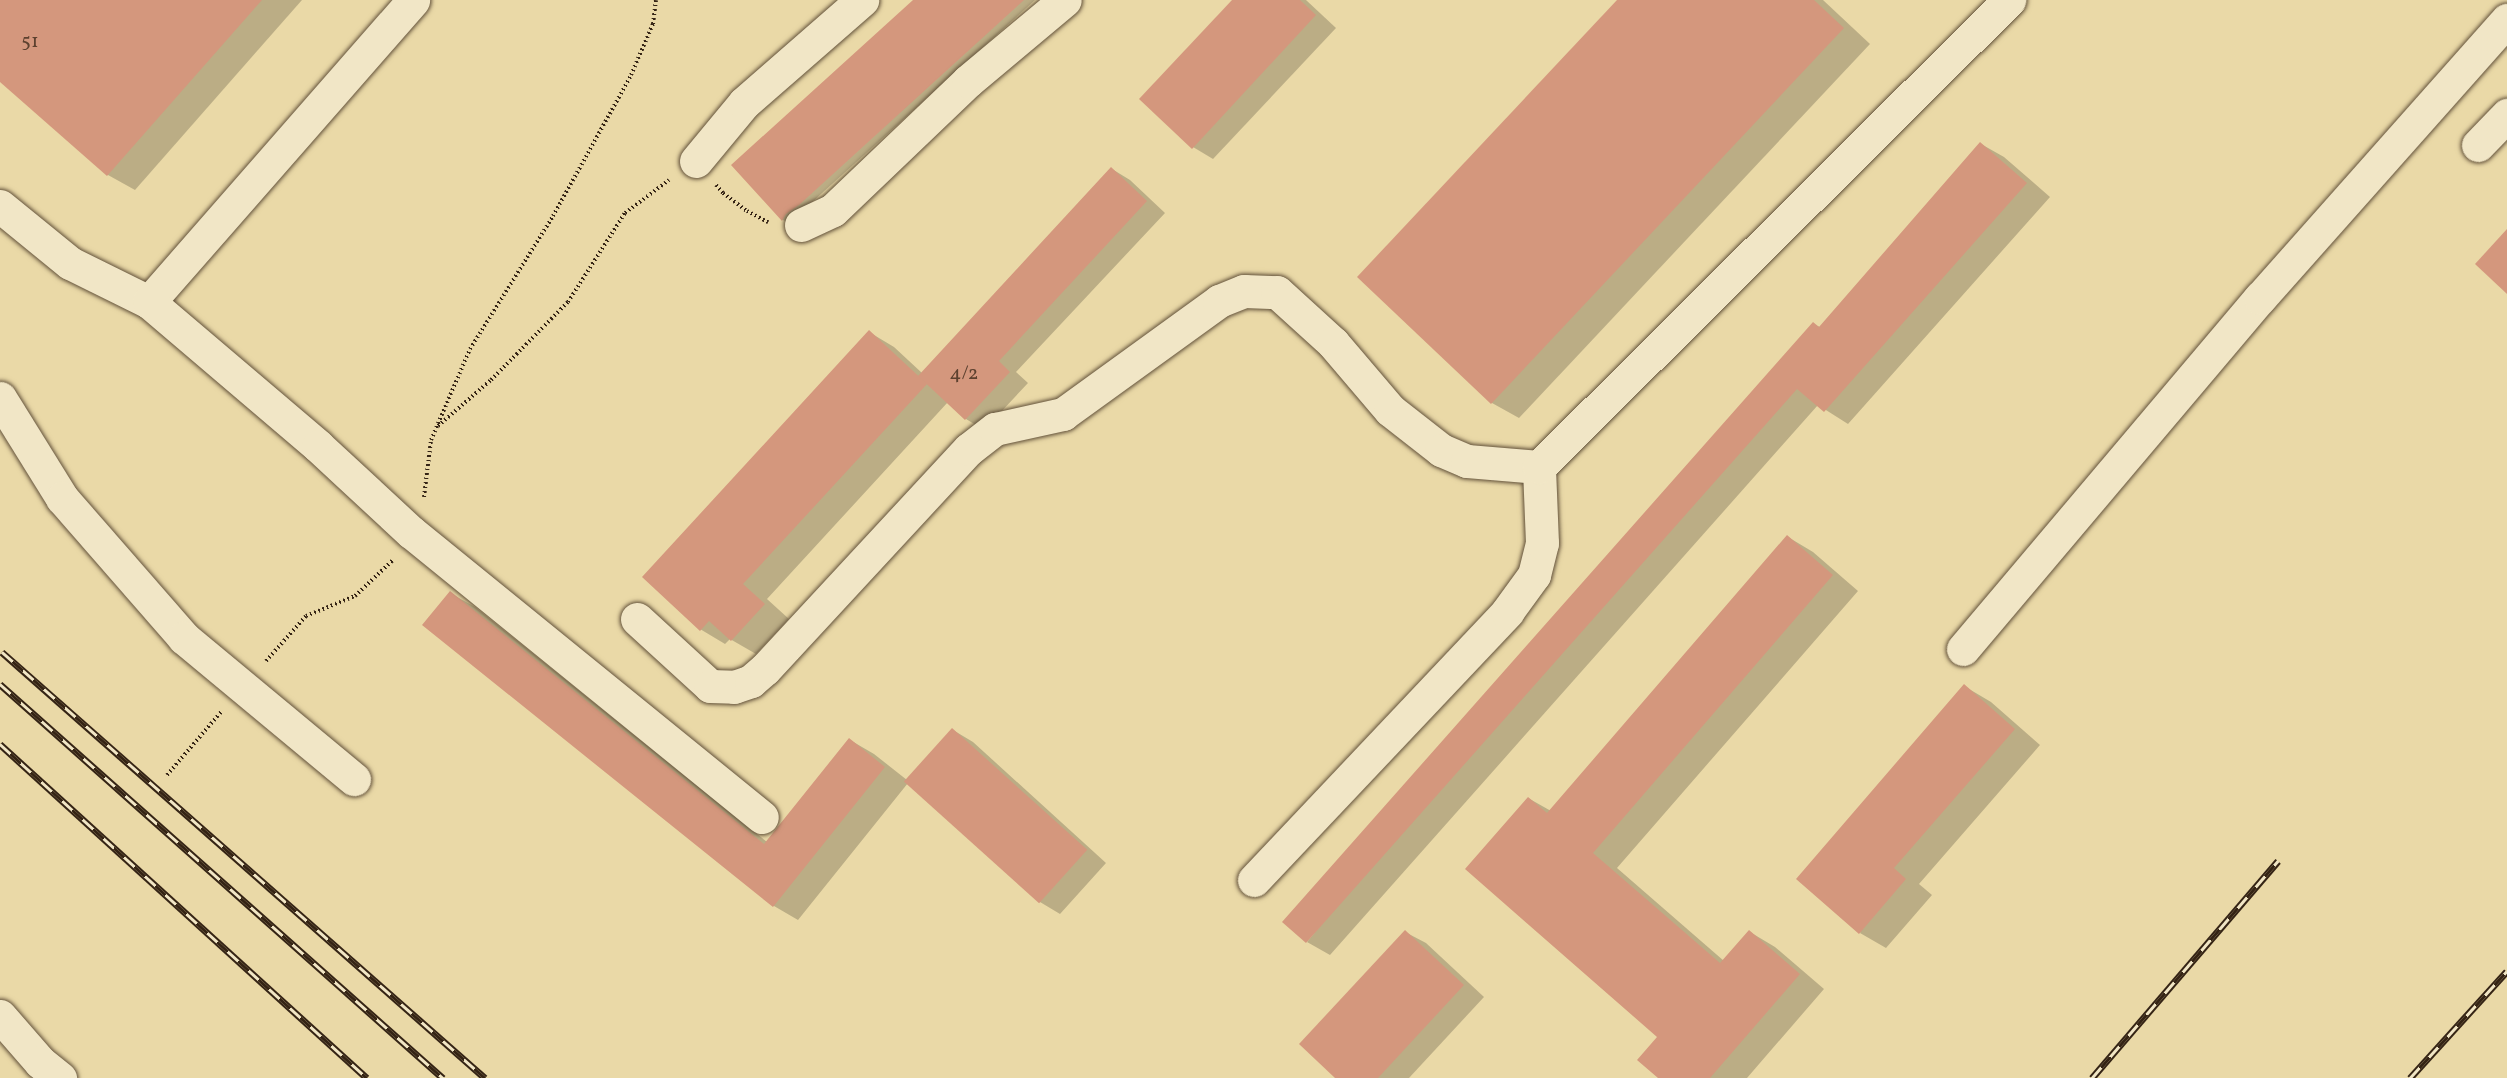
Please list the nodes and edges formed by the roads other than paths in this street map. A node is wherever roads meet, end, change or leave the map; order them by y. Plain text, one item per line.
1 (413, 0) edge
2 (862, 0) edge
3 (1065, 0) edge
4 (2009, 0) edge
5 (2507, 20) edge
6 (2507, 115) edge
7 (2478, 145) dead end
8 (696, 161) road end
9 (0, 206) edge
10 (801, 225) road end
11 (149, 302) junction
12 (0, 398) edge
13 (1539, 467) junction
14 (637, 619) dead end
15 (1964, 649) dead end
16 (354, 779) dead end
17 (762, 817) dead end
18 (1254, 880) dead end
19 (0, 1016) edge
20 (60, 1078) edge

1 - 11 street
2 - 8 street
3 - 10 street
4 - 13 street
5 - 15 street
6 - 7 street
9 - 11 street
11 - 17 street
12 - 16 street
13 - 14 street
13 - 18 street
19 - 20 street

